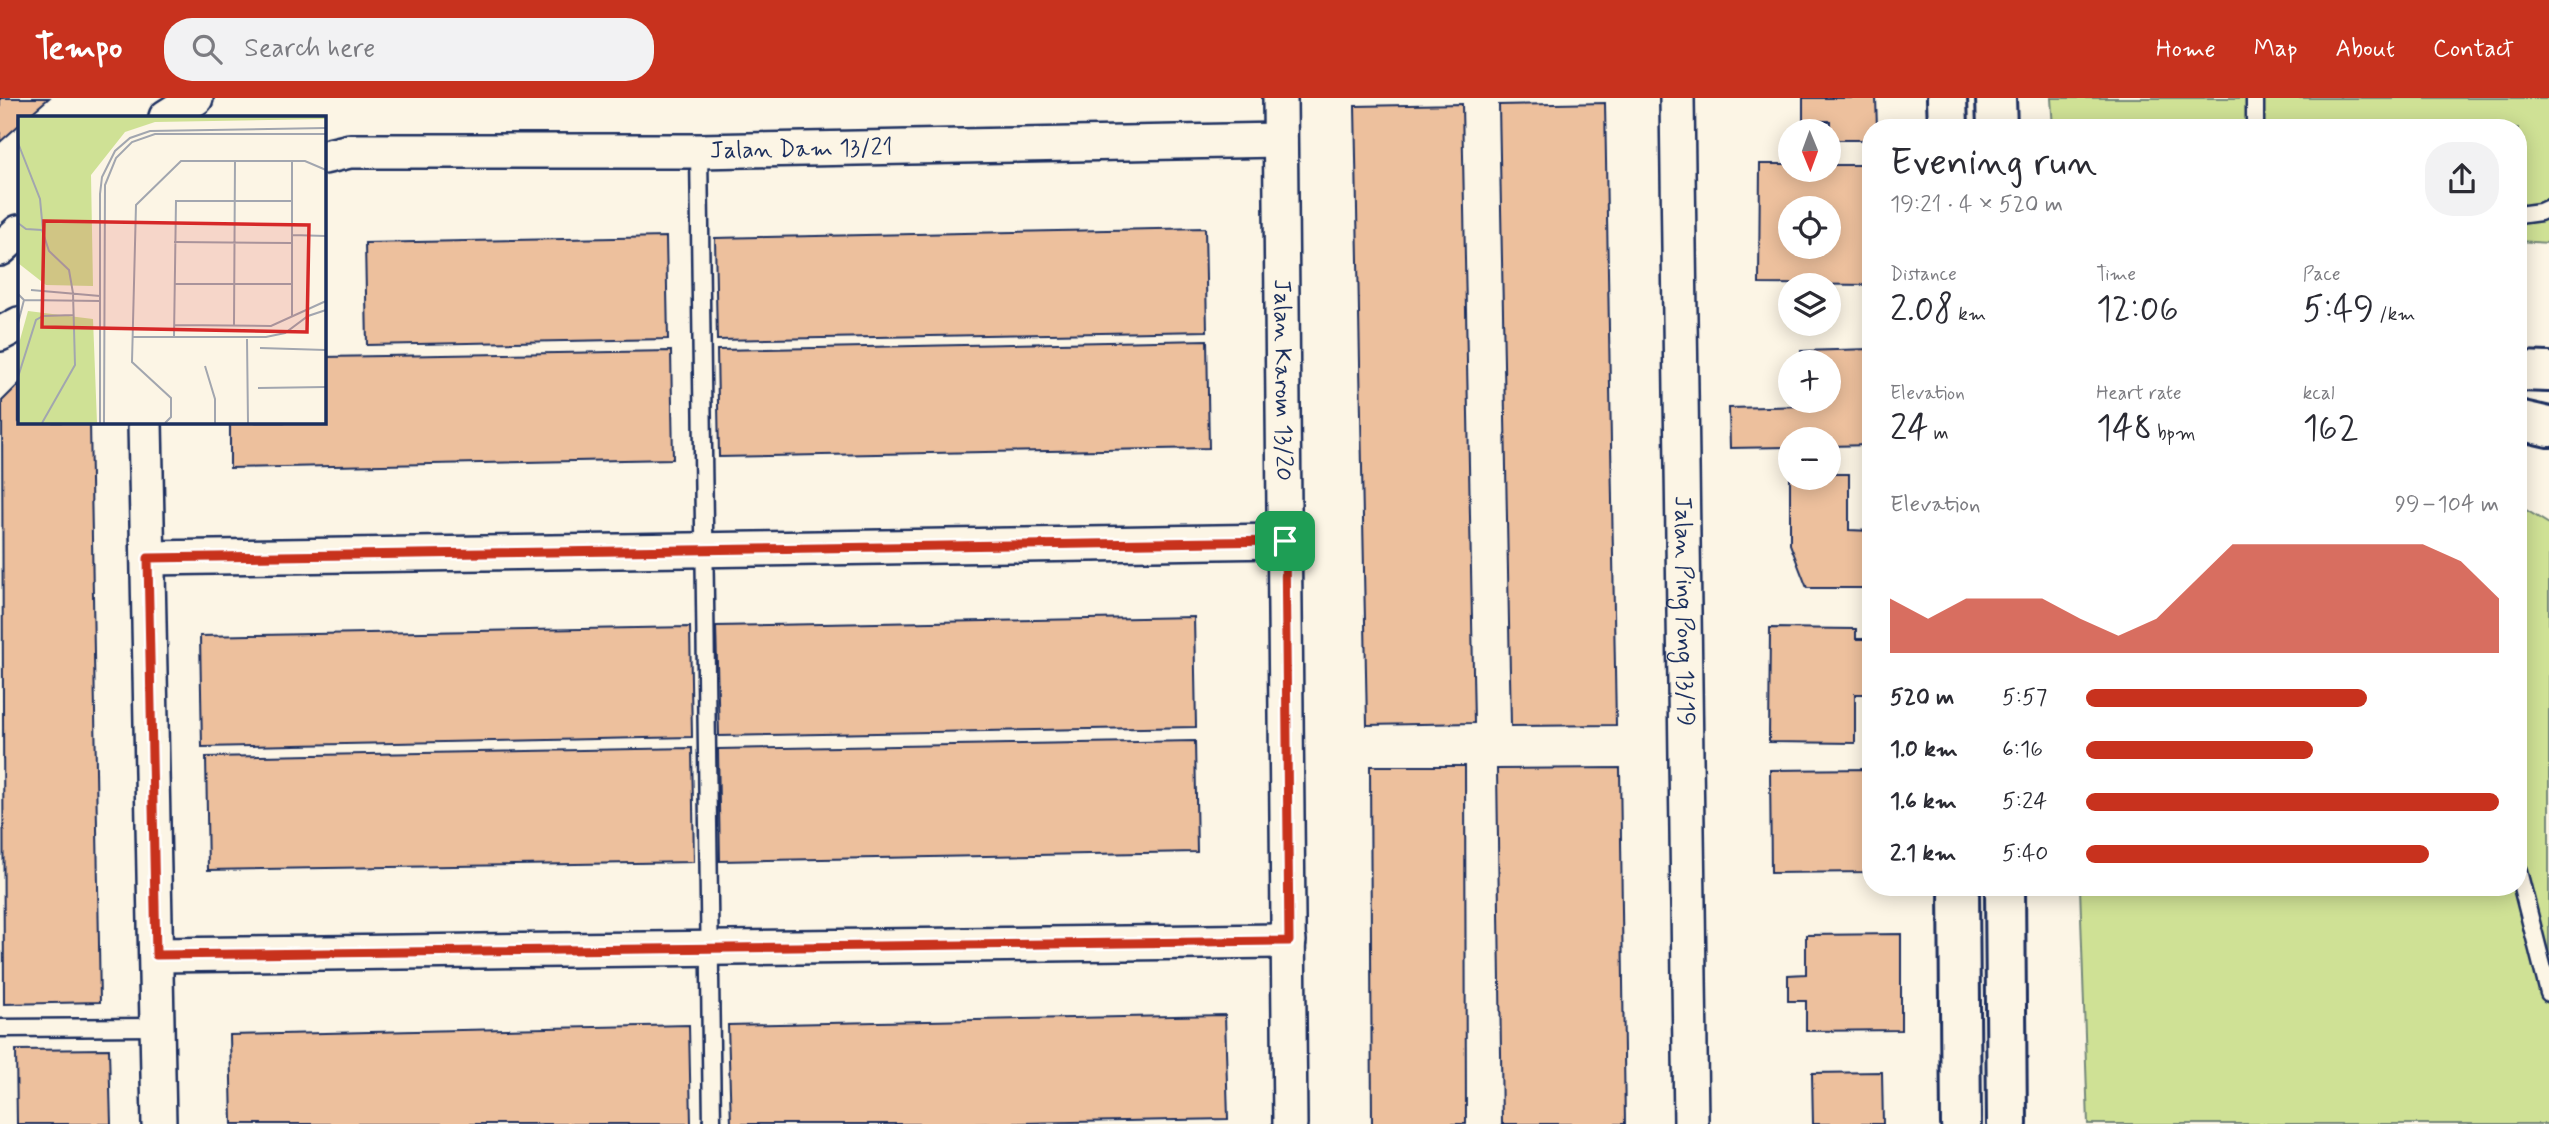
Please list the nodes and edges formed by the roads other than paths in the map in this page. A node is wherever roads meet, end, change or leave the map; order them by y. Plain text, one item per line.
1 (195, 98) edge
2 (1280, 98) edge
3 (1676, 98) edge
4 (1947, 98) edge
5 (1996, 98) edge
6 (2255, 98) edge
7 (168, 116) edge
8 (1948, 119) edge
9 (1997, 119) edge
10 (2255, 119) edge
11 (1280, 141) junction
12 (699, 151) junction
13 (326, 156) edge
14 (2549, 208) edge
15 (2527, 214) edge
16 (18, 233) edge
17 (0, 249) edge
18 (18, 325) edge
19 (0, 334) edge
20 (2527, 371) edge
21 (2549, 372) edge
22 (2527, 423) edge
23 (145, 424) edge
24 (2549, 427) edge
25 (1285, 541) junction
26 (704, 550) junction
27 (148, 558) junction
28 (1959, 896) edge
29 (2006, 896) edge
30 (2524, 896) edge
31 (1289, 941) junction
32 (709, 948) junction
33 (156, 955) junction
34 (2548, 992) edge
35 (156, 1027) junction
36 (0, 1028) edge
37 (159, 1124) edge
38 (712, 1124) edge
39 (1290, 1124) edge
40 (1691, 1124) edge
41 (1961, 1124) edge
42 (2007, 1124) edge

1 - 7 street
2 - 11 street, Jalan Karom 13/20
3 - 40 street, Jalan Ping Pong 13/19
4 - 8 street
5 - 9 street
6 - 10 lane
11 - 12 street, Jalan Dam 13/21
11 - 25 street, Jalan Karom 13/20
12 - 13 street, Jalan Dam 13/21
12 - 26 lane
14 - 15 lane
16 - 17 street
18 - 19 street
20 - 21 street
22 - 24 street
23 - 27 street
25 - 26 street
25 - 31 street, Jalan Karom 13/20
26 - 27 street
26 - 32 lane
27 - 33 street
28 - 41 street
29 - 42 street
30 - 34 lane
31 - 32 street
31 - 39 street, Jalan Karom 13/20
32 - 33 street
32 - 38 lane
33 - 35 street
35 - 36 lane
35 - 37 street

